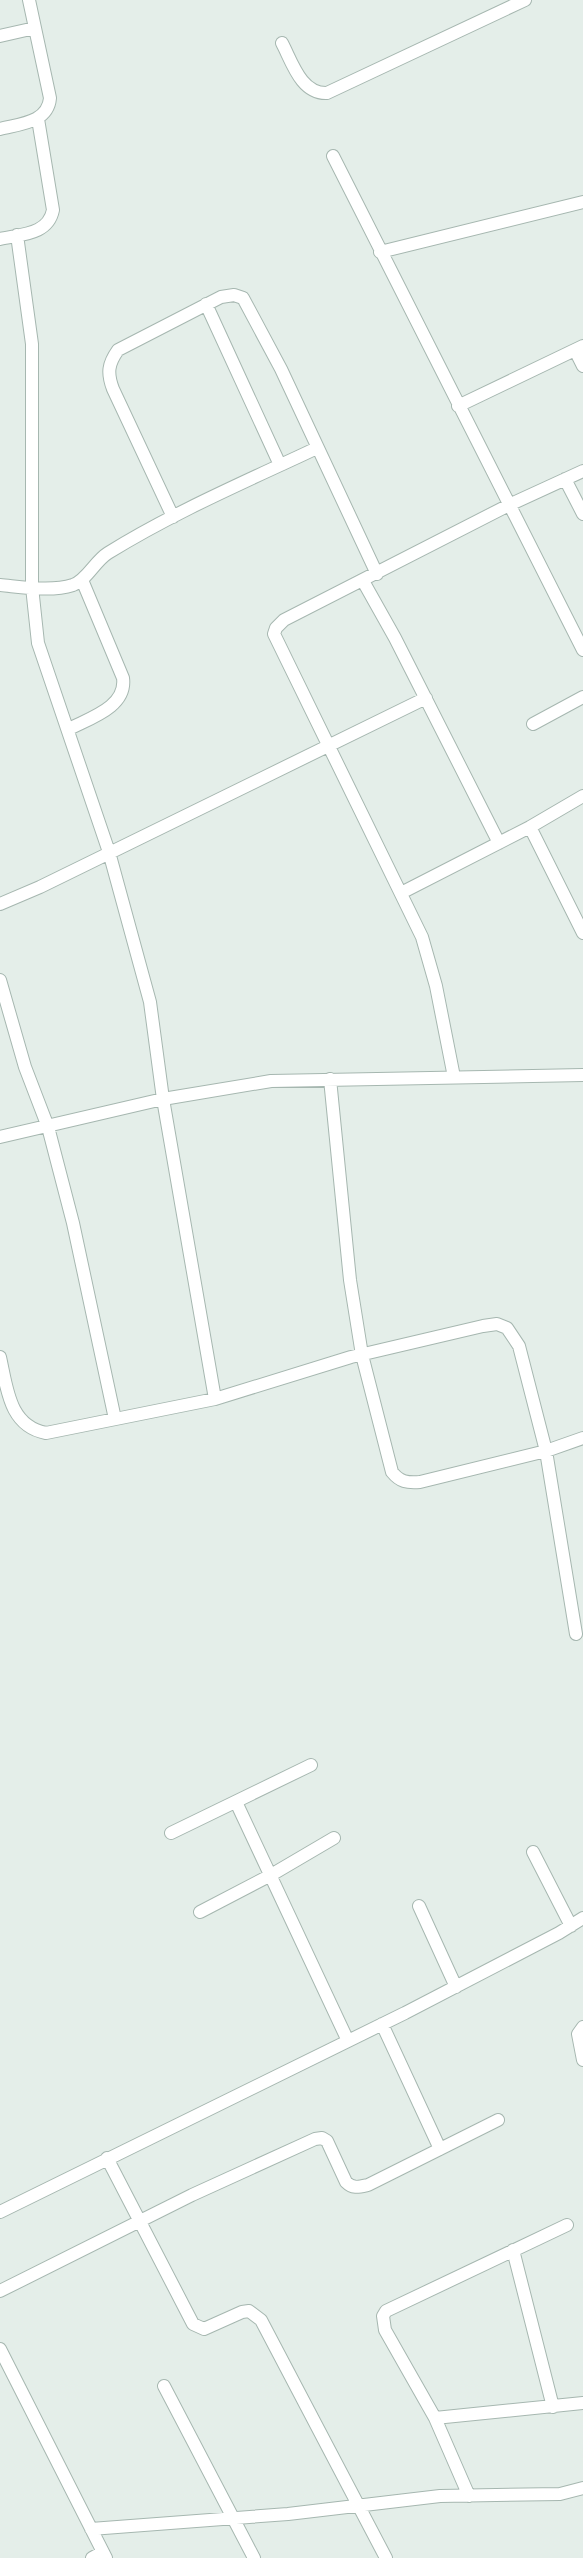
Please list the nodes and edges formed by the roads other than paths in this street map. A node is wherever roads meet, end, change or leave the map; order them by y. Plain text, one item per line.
1 (29, 0) edge
2 (525, 0) edge
3 (35, 28) junction
4 (0, 36) edge
5 (282, 43) dead end
6 (38, 119) junction
7 (0, 129) edge
8 (333, 156) dead end
9 (583, 202) edge
10 (17, 235) junction
11 (0, 239) edge
12 (380, 252) junction
13 (206, 304) junction
14 (579, 348) edge
15 (583, 366) edge
16 (458, 406) junction
17 (317, 448) junction
18 (280, 465) junction
19 (583, 470) edge
20 (565, 479) junction
21 (509, 505) junction
22 (583, 514) edge
23 (173, 517) junction
24 (377, 574) junction
25 (82, 580) junction
26 (363, 581) junction
27 (0, 586) edge
28 (32, 587) junction
29 (582, 645) edge
30 (583, 697) edge
31 (426, 698) junction
32 (533, 724) dead end
33 (69, 730) junction
34 (327, 745) junction
35 (583, 796) edge
36 (530, 827) junction
37 (499, 843) junction
38 (110, 852) junction
39 (401, 893) junction
40 (0, 904) edge
41 (583, 933) edge
42 (0, 980) edge
43 (583, 1075) edge
44 (454, 1077) junction
45 (330, 1079) junction
46 (162, 1099) junction
47 (48, 1127) junction
48 (0, 1137) edge
49 (362, 1354) junction
50 (0, 1357) edge
51 (215, 1399) junction
52 (115, 1419) junction
53 (583, 1438) edge
54 (546, 1451) junction
55 (576, 1634) dead end
56 (311, 1765) dead end
57 (236, 1802) junction
58 (171, 1833) dead end
59 (334, 1838) dead end
60 (533, 1852) dead end
61 (271, 1875) junction
62 (419, 1906) dead end
63 (200, 1912) dead end
64 (583, 1918) edge
65 (571, 1926) junction
66 (456, 1987) junction
67 (382, 2024) junction
68 (583, 2027) edge
69 (348, 2041) junction
70 (583, 2060) edge
71 (498, 2120) dead end
72 (440, 2149) junction
73 (107, 2158) junction
74 (0, 2212) edge
75 (141, 2220) junction
76 (567, 2225) dead end
77 (513, 2250) junction
78 (0, 2291) edge
79 (0, 2349) edge
80 (164, 2386) dead end
81 (583, 2403) edge
82 (553, 2406) junction
83 (435, 2418) junction
84 (583, 2488) edge
85 (469, 2496) junction
86 (357, 2506) junction
87 (233, 2518) junction
88 (91, 2529) junction
89 (105, 2555) edge
90 (92, 2558) edge
91 (254, 2558) edge
92 (386, 2558) edge

1 - 3 street
2 - 5 street
3 - 4 street
3 - 6 street
6 - 7 street
6 - 10 street
8 - 12 street
9 - 12 street
10 - 11 street
10 - 28 street
12 - 16 street
13 - 17 street
13 - 18 street
13 - 23 street
14 - 15 street
14 - 16 street
16 - 21 street
17 - 18 street
17 - 24 street
18 - 23 street
19 - 20 street
20 - 21 street
20 - 22 street
21 - 24 street
21 - 29 street
23 - 25 street
24 - 26 street
25 - 28 street
25 - 33 street
26 - 31 street
26 - 34 street
27 - 28 street
28 - 33 street
30 - 32 street
31 - 34 street
31 - 37 street
33 - 38 street
34 - 38 street
34 - 39 street
35 - 36 street
36 - 37 street
36 - 41 street
37 - 39 street
38 - 40 street
38 - 46 street
39 - 44 street
42 - 47 street
43 - 44 street
44 - 45 street
45 - 46 street
45 - 49 street
46 - 47 street
46 - 51 street
47 - 48 street
47 - 52 street
49 - 51 street
49 - 54 street
49 - 54 street
50 - 52 street
51 - 52 street
53 - 54 street
54 - 55 street
56 - 57 street
57 - 58 street
57 - 61 street
59 - 61 street
60 - 65 street
61 - 63 street
61 - 69 street
62 - 66 street
64 - 65 street
65 - 66 street
66 - 67 street
67 - 69 street
67 - 72 street
68 - 70 street
69 - 73 street
71 - 72 street
72 - 75 street
73 - 74 street
73 - 75 street
75 - 78 street
75 - 86 street
76 - 77 street
77 - 82 street
77 - 83 street
79 - 88 street
80 - 87 street
81 - 82 street
82 - 83 street
83 - 85 street
84 - 85 street
85 - 86 street
86 - 87 street
86 - 92 street
87 - 88 street
87 - 91 street
88 - 89 street
89 - 90 street

